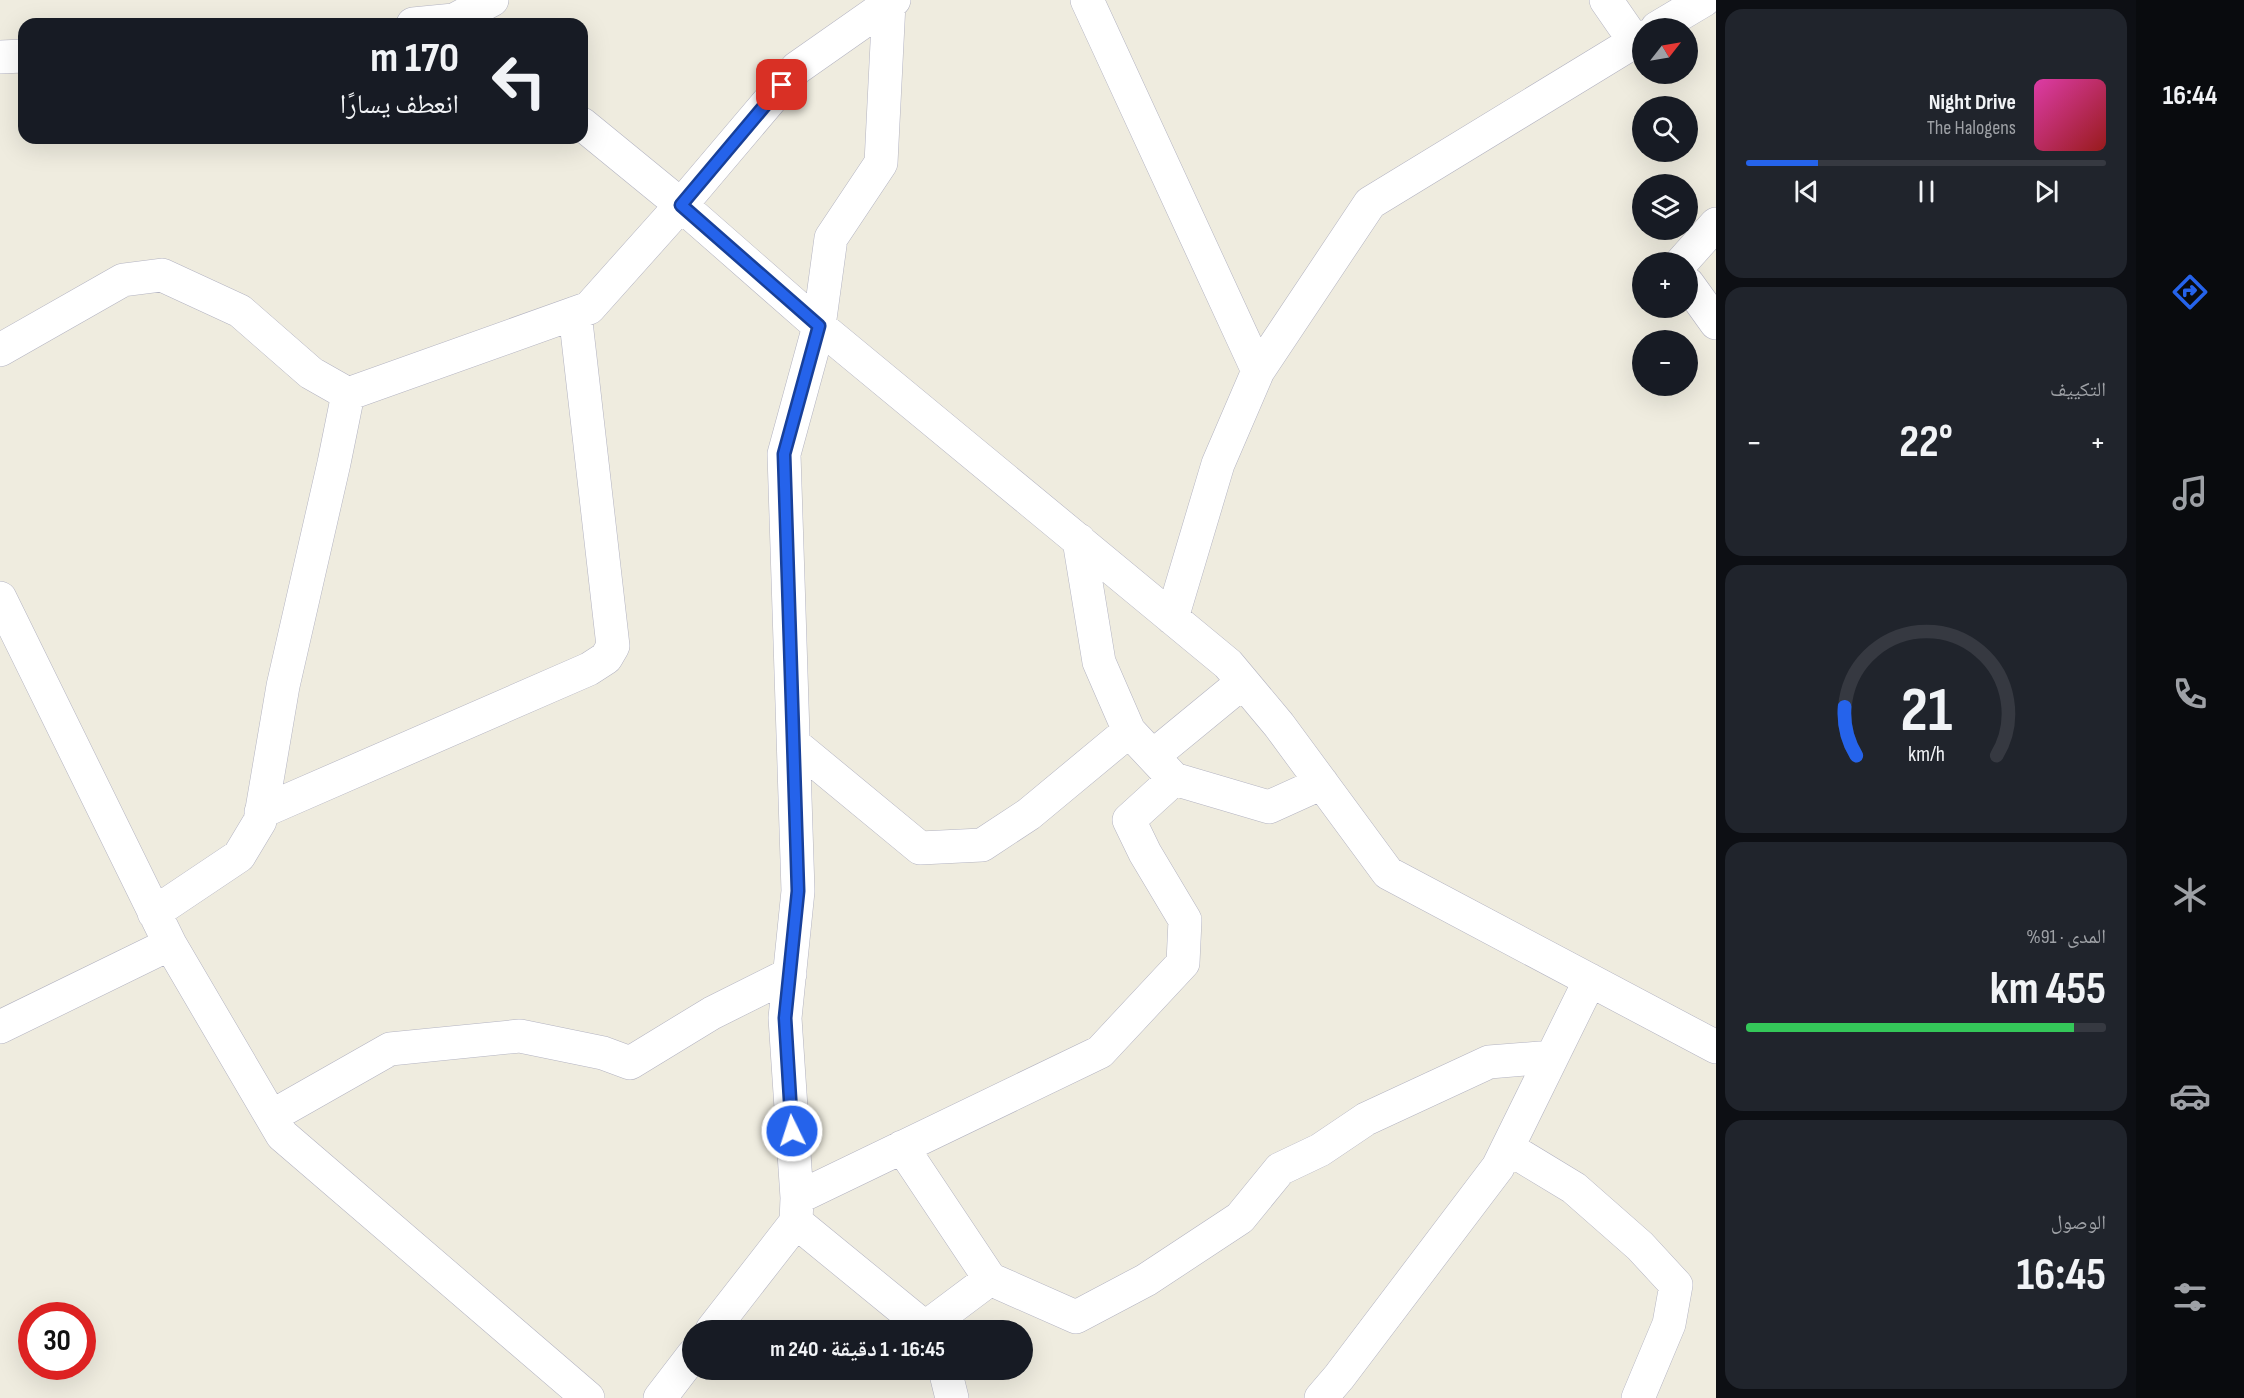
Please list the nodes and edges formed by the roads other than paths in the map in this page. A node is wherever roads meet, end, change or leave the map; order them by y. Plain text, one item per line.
1 (426, 0) edge
2 (492, 0) edge
3 (1087, 0) edge
4 (1606, 0) edge
5 (1704, 0) edge
6 (891, 2) edge
7 (451, 18) edge
8 (463, 18) edge
9 (1674, 18) edge
10 (1632, 24) edge
11 (1632, 44) edge
12 (18, 56) edge
13 (0, 57) edge
14 (588, 129) edge
15 (681, 205) junction
16 (1716, 224) edge
17 (1691, 252) edge
18 (1698, 298) edge
19 (575, 313) junction
20 (1716, 323) edge
21 (819, 326) junction
22 (0, 350) edge
23 (1258, 371) junction
24 (348, 394) junction
25 (1079, 540) junction
26 (0, 598) edge
27 (1172, 618) junction
28 (1243, 682) junction
29 (1129, 730) junction
30 (794, 744) junction
31 (1163, 768) junction
32 (1322, 783) junction
33 (261, 812) junction
34 (154, 913) junction
35 (170, 945) junction
36 (790, 974) junction
37 (1590, 980) junction
38 (0, 1027) edge
39 (1716, 1047) edge
40 (1552, 1057) junction
41 (272, 1116) junction
42 (902, 1147) junction
43 (1508, 1148) junction
44 (796, 1210) junction
45 (990, 1279) junction
46 (719, 1320) edge
47 (917, 1320) edge
48 (938, 1320) edge
49 (682, 1369) edge
50 (948, 1380) edge
51 (588, 1398) edge
52 (660, 1398) edge
53 (952, 1398) edge
54 (1321, 1398) edge
55 (1638, 1398) edge

1 - 7 street
2 - 8 street
3 - 23 street
4 - 10 street
5 - 9 street
6 - 15 street
6 - 21 street
11 - 23 street
12 - 13 street
14 - 15 street
15 - 19 street
15 - 21 street
16 - 17 street
18 - 20 street
19 - 24 street
19 - 33 street
21 - 25 street
21 - 30 street
22 - 24 street
23 - 27 street
24 - 33 street
25 - 27 street
25 - 29 street
26 - 34 street
27 - 28 street
28 - 31 street
28 - 32 street
29 - 30 street
29 - 31 street
30 - 36 street
31 - 32 street
31 - 42 street
32 - 37 street
33 - 34 street
34 - 35 street
35 - 38 street
35 - 41 street
36 - 41 street
36 - 44 street
37 - 39 street
37 - 40 street
40 - 43 street
40 - 45 street
41 - 51 street
42 - 44 street
42 - 45 street
43 - 54 street
43 - 55 street
44 - 46 street
44 - 47 street
45 - 48 street
49 - 52 street
50 - 53 street

